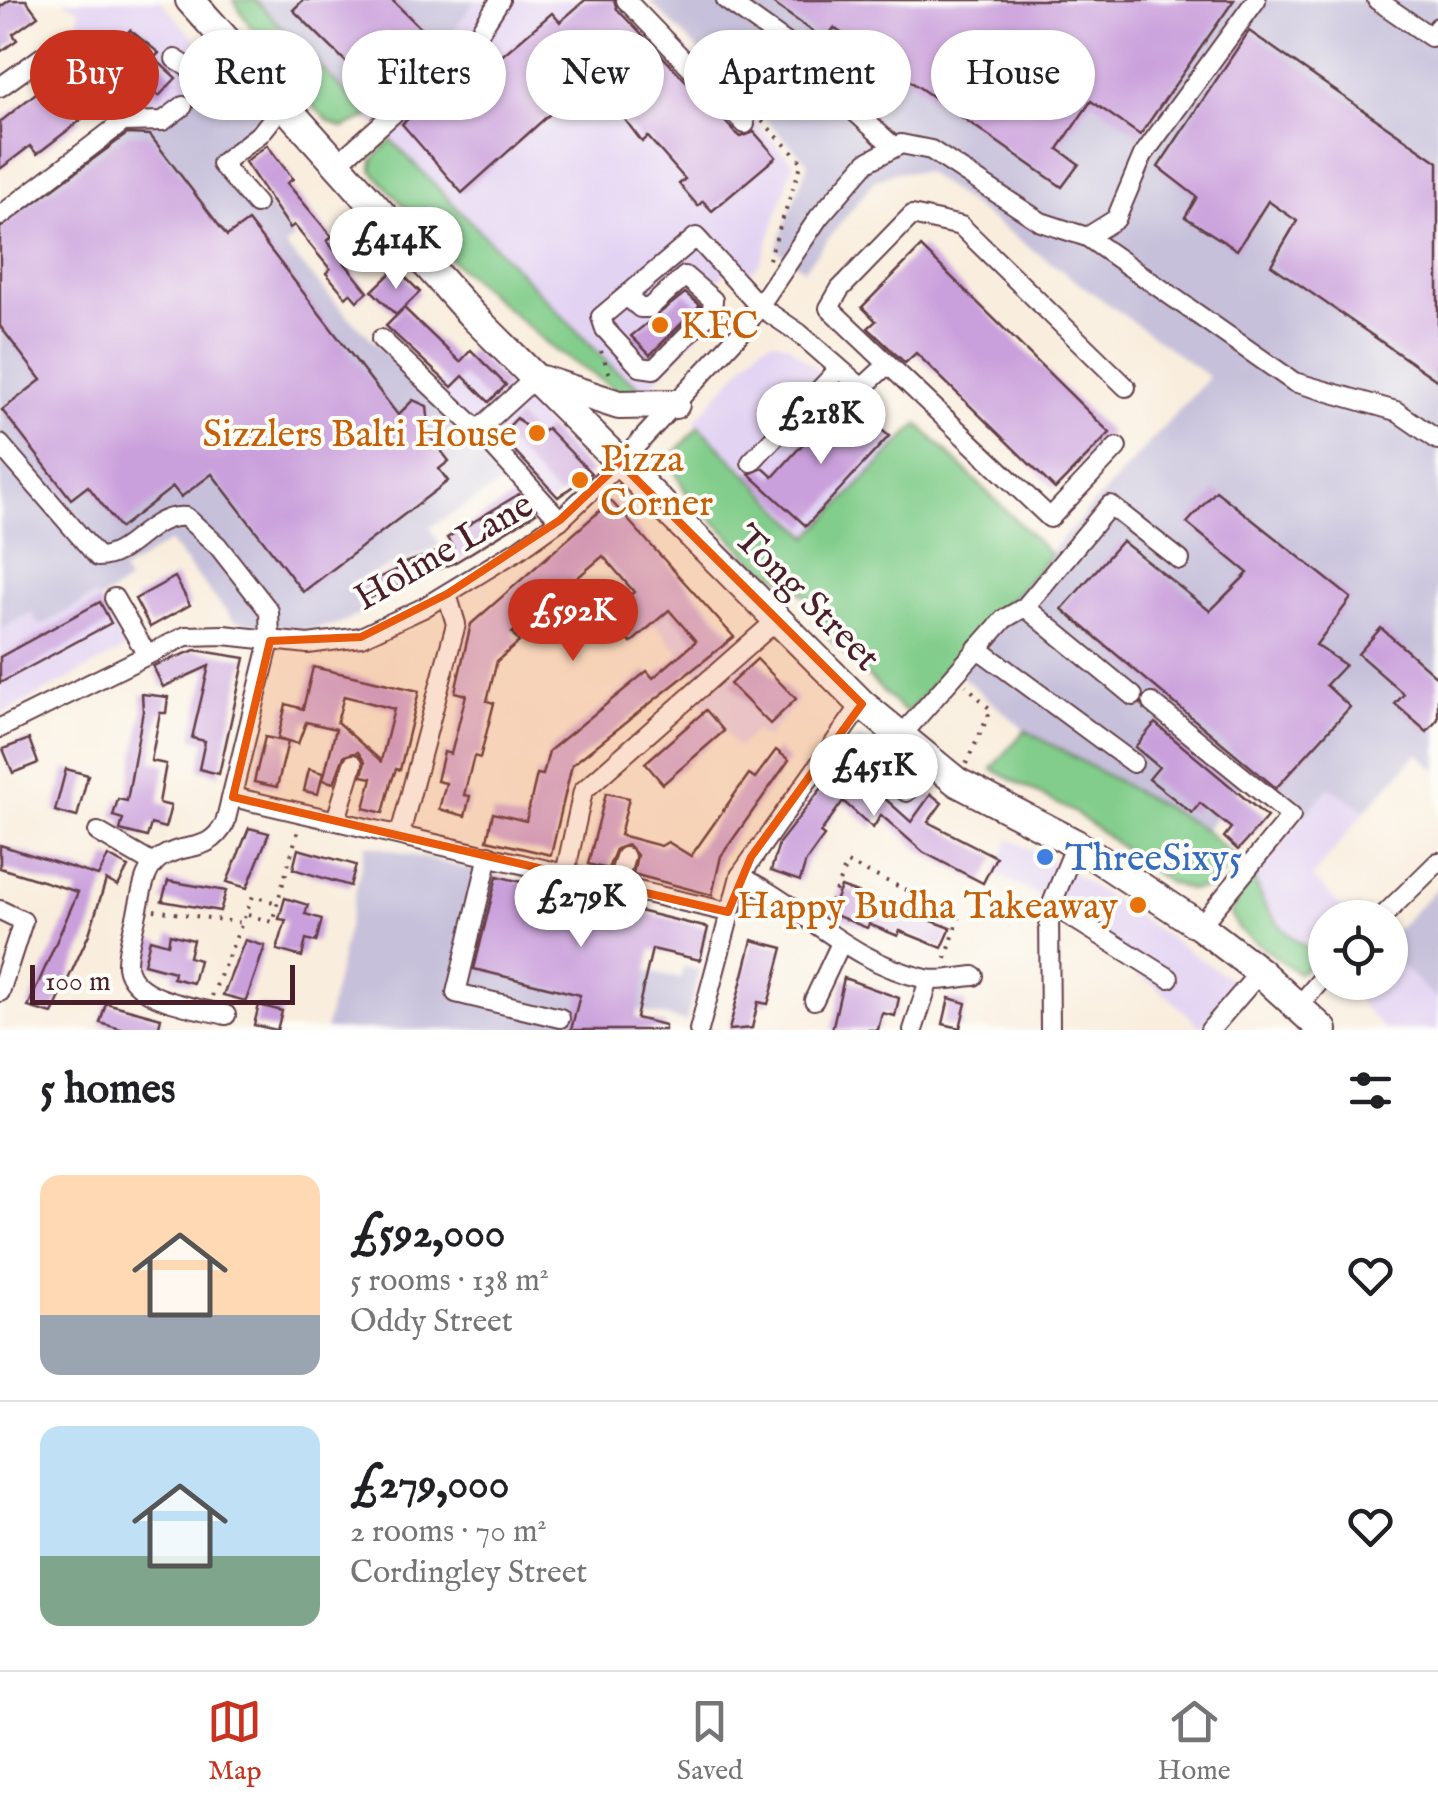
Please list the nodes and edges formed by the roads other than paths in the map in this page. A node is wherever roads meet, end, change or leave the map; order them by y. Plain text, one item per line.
1 (190, 0) edge
2 (500, 0) edge
3 (626, 0) edge
4 (726, 0) edge
5 (1256, 0) edge
6 (1377, 0) edge
7 (1438, 27) edge
8 (217, 30) edge
9 (175, 58) dead end
10 (179, 61) edge
11 (30, 66) edge
12 (0, 88) edge
13 (179, 109) edge
14 (272, 120) edge
15 (296, 120) edge
16 (745, 124) dead end
17 (893, 146) junction
18 (336, 165) junction
19 (256, 204) dead end
20 (0, 216) edge
21 (1087, 237) junction
22 (626, 296) junction
23 (759, 306) junction
24 (382, 339) dead end
25 (888, 364) junction
26 (839, 369) junction
27 (536, 378) junction
28 (1126, 387) dead end
29 (674, 404) junction
30 (478, 430) junction
31 (1438, 440) edge
32 (0, 444) edge
33 (1117, 447) dead end
34 (751, 462) dead end
35 (620, 463) junction
36 (560, 520) junction
37 (1180, 560) dead end
38 (447, 594) junction
39 (114, 598) dead end
40 (1026, 607) junction
41 (778, 619) junction
42 (270, 641) junction
43 (976, 648) junction
44 (146, 652) junction
45 (1132, 696) dead end
46 (1152, 702) dead end
47 (862, 704) junction
48 (1, 724) edge
49 (899, 738) junction
50 (1133, 763) dead end
51 (353, 764) dead end
52 (932, 764) junction
53 (906, 792) dead end
54 (233, 797) junction
55 (336, 820) junction
56 (98, 832) dead end
57 (400, 834) junction
58 (1076, 844) junction
59 (489, 856) junction
60 (625, 857) dead end
61 (1438, 862) edge
62 (153, 864) junction
63 (565, 874) junction
64 (740, 876) junction
65 (616, 887) junction
66 (1399, 900) edge
67 (1052, 905) junction
68 (0, 910) edge
69 (728, 912) junction
70 (1200, 926) junction
71 (840, 945) junction
72 (1260, 972) junction
73 (974, 976) dead end
74 (1169, 978) dead end
75 (934, 980) junction
76 (0, 992) edge
77 (1308, 995) edge
78 (814, 1000) dead end
79 (1299, 1006) junction
80 (226, 1016) dead end
81 (560, 1018) dead end
82 (700, 1030) edge
83 (912, 1030) edge
84 (1050, 1030) edge
85 (1210, 1030) edge
86 (1323, 1030) edge

1 - 8 highway, Tong Street
2 - 18 street
3 - 16 street
4 - 17 street
5 - 21 street
6 - 7 street
9 - 10 street
11 - 12 street
13 - 20 street
14 - 19 street
15 - 18 highway, Tong Street
17 - 21 street
17 - 23 street, Holme Lane
18 - 27 highway, Tong Street
21 - 31 street
22 - 22 street
22 - 23 street
23 - 26 street
23 - 29 street, Holme Lane
24 - 30 street
25 - 26 street
25 - 28 street
25 - 33 street
26 - 34 street
27 - 29 highway
27 - 30 street
27 - 35 highway, Tong Street
29 - 35 street, Holme Lane
30 - 36 street
32 - 42 street
35 - 36 street, Holme Lane
35 - 41 highway, Tong Street
36 - 38 street, Holme Lane
37 - 40 street
38 - 42 street, Holme Lane
38 - 57 street
39 - 44 street
40 - 43 street
40 - 45 street
41 - 47 highway, Tong Street
41 - 63 street
42 - 44 street, Holme Lane
42 - 54 street
43 - 49 street
43 - 50 street
44 - 48 street, Holme Lane
46 - 70 street
47 - 49 highway, Tong Street
47 - 64 street
49 - 52 highway, Tong Street
51 - 55 street
52 - 53 street
52 - 58 highway, Tong Street
54 - 55 street
54 - 62 street
55 - 57 street
56 - 62 street
57 - 59 street
58 - 67 street
58 - 70 highway, Tong Street
59 - 63 street
59 - 81 street
60 - 65 street
61 - 66 street
62 - 80 street
63 - 65 street
64 - 69 street
64 - 71 street
65 - 69 street
67 - 74 street
67 - 84 street
68 - 76 street
69 - 82 street
70 - 72 highway, Tong Street
71 - 75 street
71 - 78 street
72 - 79 highway, Tong Street
72 - 85 street
73 - 75 street
75 - 83 street
77 - 79 street
79 - 86 highway, Tong Street

